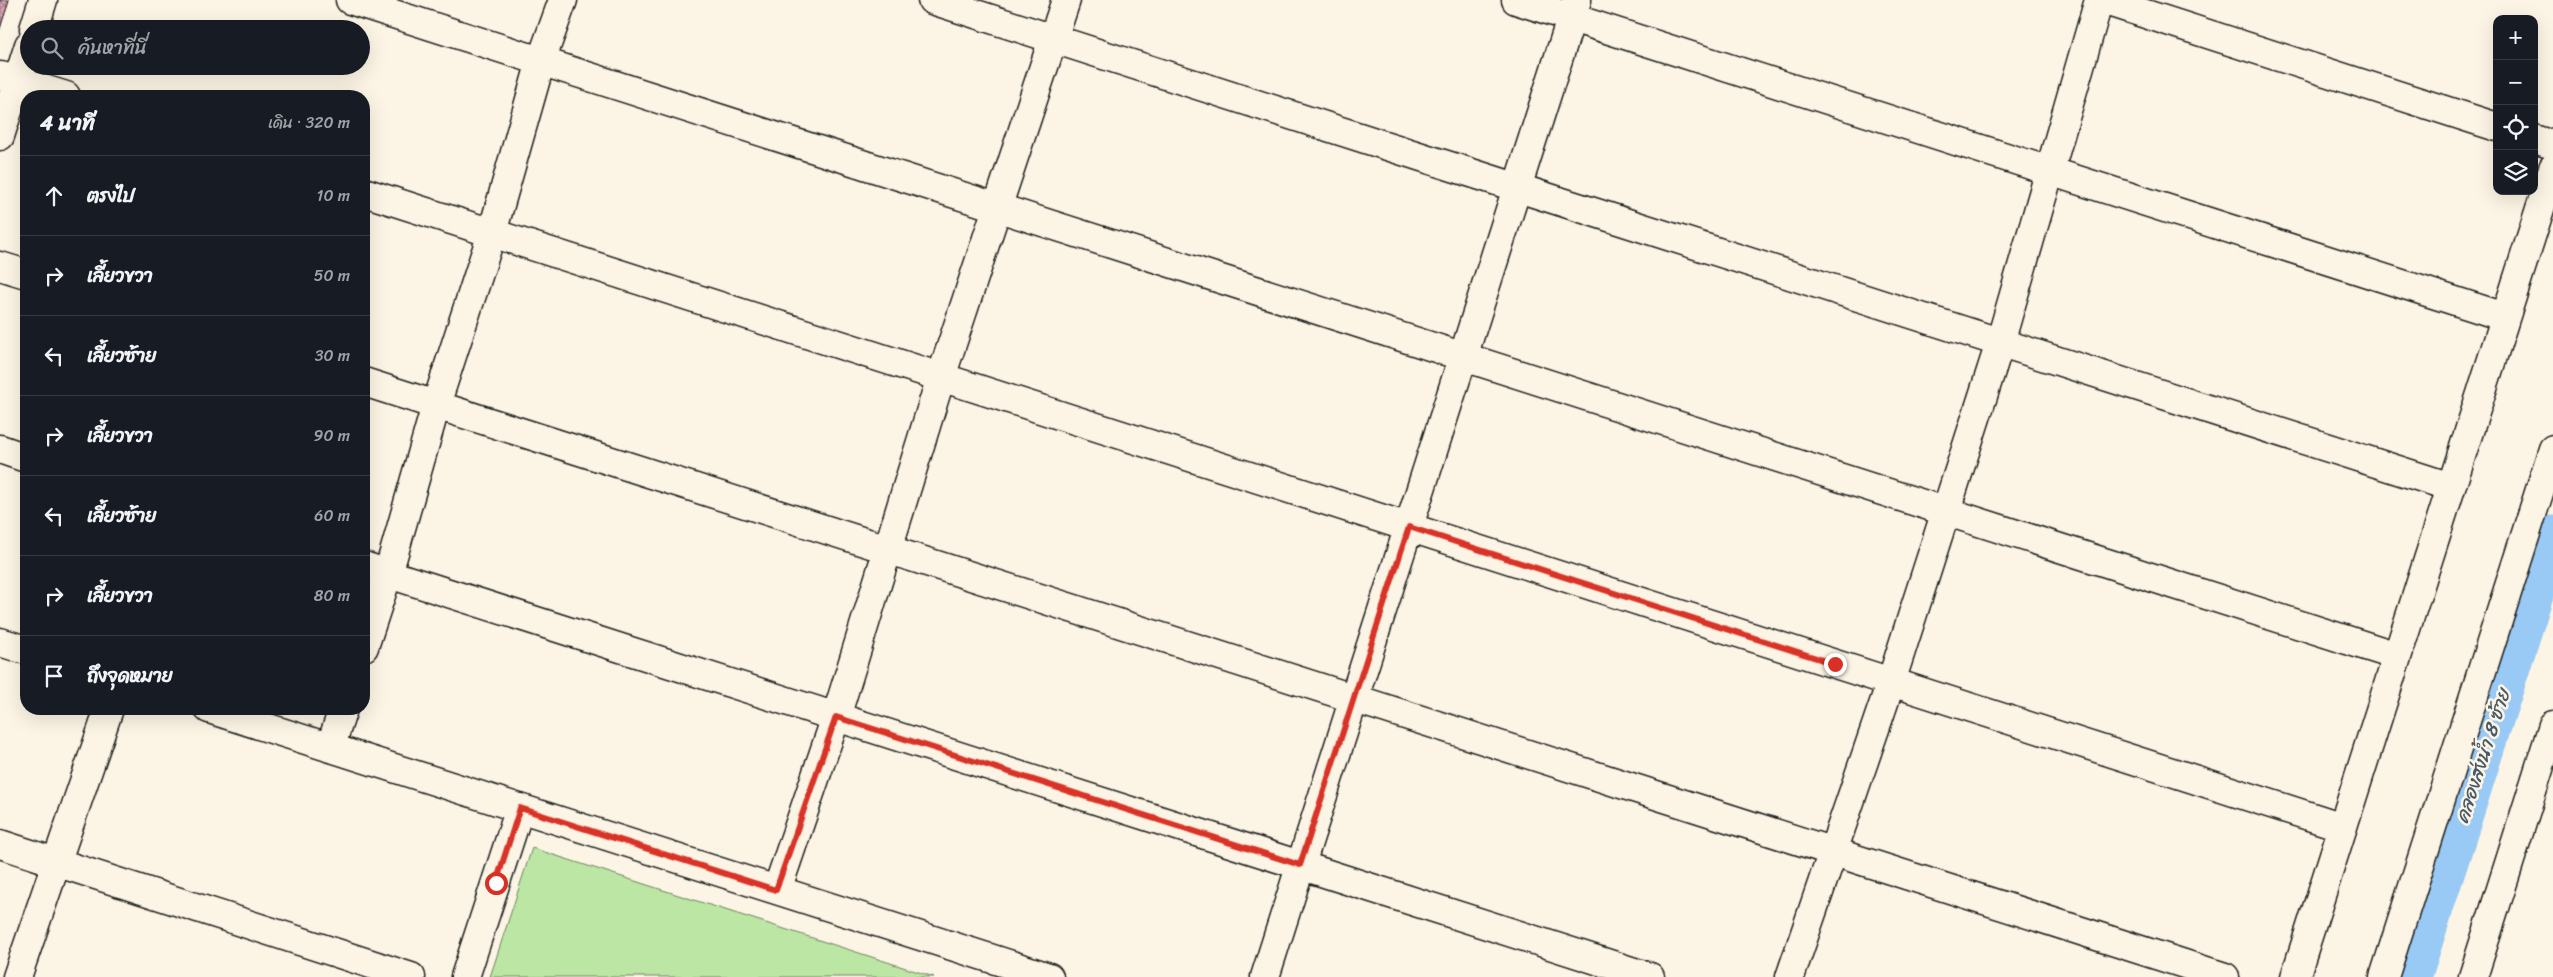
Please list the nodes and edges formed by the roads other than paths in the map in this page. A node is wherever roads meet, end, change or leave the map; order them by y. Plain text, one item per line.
1 (43, 0) edge
2 (350, 0) edge
3 (563, 0) edge
4 (932, 0) edge
5 (1066, 0) edge
6 (1516, 0) edge
7 (2100, 0) edge
8 (1574, 9) edge
9 (37, 20) edge
10 (1055, 40) junction
11 (20, 60) edge
12 (541, 61) junction
13 (9, 78) edge
14 (47, 90) edge
15 (2493, 126) edge
16 (0, 136) edge
17 (2538, 140) edge
18 (2553, 145) edge
19 (2553, 168) edge
20 (2050, 172) junction
21 (1517, 188) junction
22 (370, 194) edge
23 (998, 207) junction
24 (492, 233) junction
25 (0, 266) edge
26 (20, 272) edge
27 (2505, 317) junction
28 (2000, 343) junction
29 (1463, 356) junction
30 (941, 377) junction
31 (370, 384) edge
32 (436, 405) junction
33 (0, 449) edge
34 (2553, 449) edge
35 (20, 456) edge
36 (2451, 487) junction
37 (1945, 511) junction
38 (1409, 527) junction
39 (887, 549) junction
40 (376, 570) edge
41 (370, 608) edge
42 (0, 642) edge
43 (20, 648) edge
44 (2397, 656) junction
45 (1891, 682) junction
46 (1354, 699) junction
47 (107, 715) edge
48 (228, 715) edge
49 (341, 715) edge
50 (836, 717) junction
51 (2553, 725) edge
52 (330, 748) junction
53 (520, 808) junction
54 (2343, 827) junction
55 (0, 844) edge
56 (1833, 852) junction
57 (55, 862) junction
58 (1300, 865) junction
59 (776, 890) junction
60 (2476, 976) edge
61 (17, 977) edge
62 (411, 977) edge
63 (465, 977) edge
64 (1049, 977) edge
65 (1265, 977) edge
66 (1650, 977) edge
67 (1790, 977) edge
68 (2225, 977) edge
69 (2295, 977) edge
70 (2384, 977) edge

1 - 9 street
2 - 12 street
3 - 12 street
4 - 10 street
5 - 10 street
6 - 8 street
7 - 15 street
7 - 20 street
8 - 20 street
8 - 21 street
10 - 21 street
10 - 23 street
11 - 13 street
12 - 23 street
12 - 24 street
13 - 14 street
13 - 16 street
17 - 18 street
19 - 27 street
20 - 27 street
20 - 28 street
21 - 28 street
21 - 29 street
22 - 24 street
23 - 29 street
23 - 30 street
24 - 30 street
24 - 32 street
25 - 26 street
27 - 36 street
28 - 36 street
28 - 37 street
29 - 37 street
29 - 38 street
30 - 38 street
30 - 39 street
31 - 32 street
32 - 39 street
32 - 40 street
33 - 35 street
34 - 70 street
36 - 44 street
37 - 44 street
37 - 45 street
38 - 45 street
38 - 46 street
39 - 46 street
39 - 50 street
40 - 41 street
40 - 50 street
42 - 43 street
44 - 54 street
45 - 54 street
45 - 56 street
46 - 56 street
46 - 58 street
47 - 57 street
48 - 52 street
49 - 52 street
50 - 58 street
50 - 59 street
51 - 60 street
52 - 53 street
53 - 59 street
53 - 63 street
54 - 69 street
55 - 57 street
56 - 67 street
56 - 68 street
57 - 61 street
57 - 62 street
58 - 65 street
58 - 66 street
59 - 64 street

